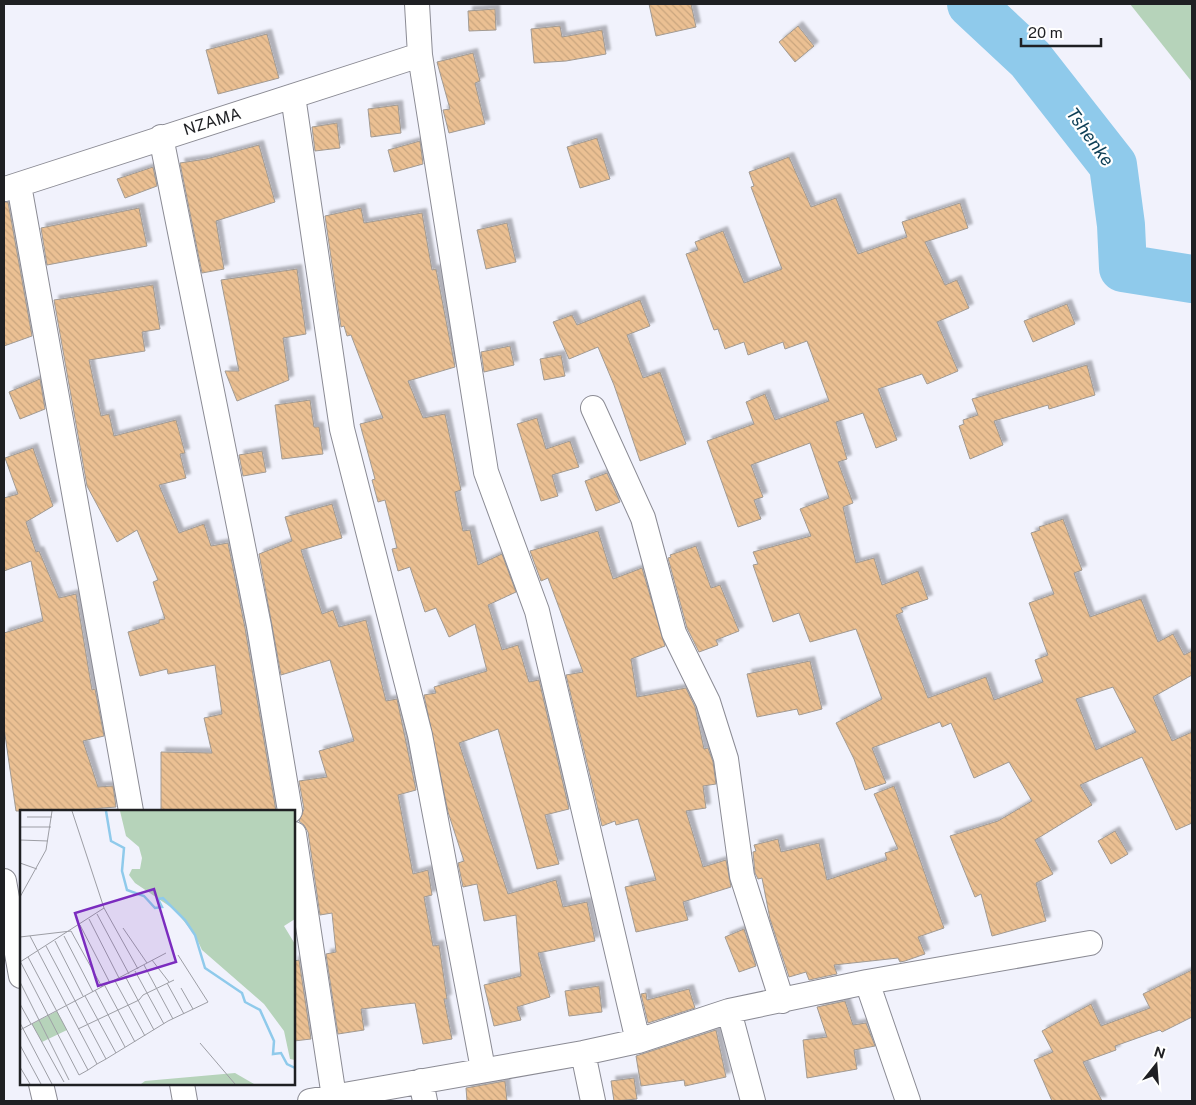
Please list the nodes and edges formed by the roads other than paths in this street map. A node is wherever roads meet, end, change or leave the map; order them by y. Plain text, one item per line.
1 (416, 4) edge
2 (420, 55) junction
3 (293, 96) junction
4 (161, 137) junction
5 (12, 188) edge
6 (593, 408) dead end
7 (132, 810) edge
8 (290, 810) edge
9 (295, 841) edge
10 (4, 882) edge
11 (1090, 943) dead end
12 (20, 970) edge
13 (867, 982) junction
14 (782, 1001) junction
15 (729, 1011) junction
16 (638, 1041) junction
17 (584, 1053) junction
18 (483, 1069) junction
19 (41, 1085) edge
20 (182, 1085) edge
21 (423, 1091) edge
22 (334, 1097) junction
23 (44, 1101) edge
24 (185, 1101) edge
25 (310, 1101) edge
26 (593, 1101) edge
27 (753, 1101) edge
28 (908, 1101) edge

1 - 2 street
2 - 3 street, NZAMA
2 - 16 street
3 - 4 street, NZAMA
3 - 18 street
4 - 5 street, NZAMA
4 - 8 street
5 - 7 street
6 - 14 street
9 - 22 street
10 - 12 street
11 - 13 street
13 - 14 street
13 - 28 street
14 - 15 street
15 - 16 street
15 - 27 street
16 - 17 street
17 - 18 street
17 - 26 street
18 - 21 street
19 - 23 street
20 - 24 street
21 - 22 street
22 - 25 street

